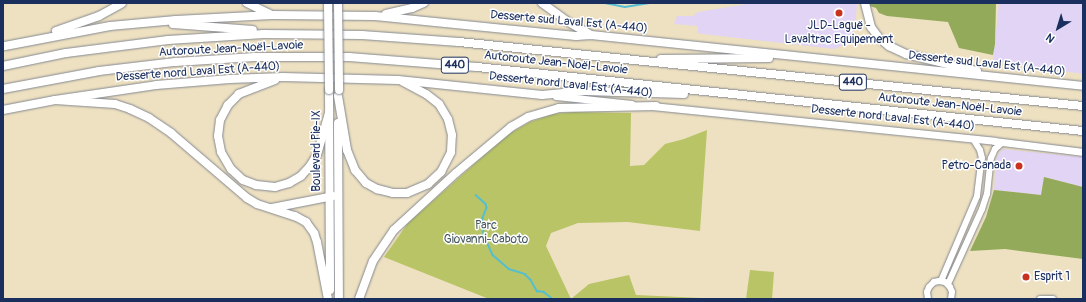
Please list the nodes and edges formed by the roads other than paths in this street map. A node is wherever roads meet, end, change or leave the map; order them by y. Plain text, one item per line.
1 (122, 3) edge
2 (246, 3) edge
3 (328, 3) edge
4 (338, 3) edge
5 (424, 3) edge
6 (542, 3) edge
7 (865, 3) edge
8 (272, 15) junction
9 (375, 16) junction
10 (151, 22) junction
11 (292, 34) junction
12 (591, 35) junction
13 (4, 46) edge
14 (802, 57) junction
15 (623, 59) junction
16 (3, 66) edge
17 (283, 77) junction
18 (999, 77) junction
19 (398, 80) junction
20 (1083, 86) edge
21 (3, 89) edge
22 (338, 93) junction
23 (542, 94) junction
24 (732, 95) junction
25 (55, 100) junction
26 (656, 106) junction
27 (1083, 106) edge
28 (3, 110) edge
29 (329, 113) junction
30 (1083, 131) edge
31 (973, 139) junction
32 (1002, 143) junction
33 (1083, 152) edge
34 (339, 195) junction
35 (329, 197) junction
36 (271, 208) junction
37 (941, 281) junction
38 (948, 284) junction
39 (953, 298) edge
40 (329, 299) edge
41 (339, 299) edge
42 (359, 299) edge
43 (928, 299) edge
44 (1040, 299) edge
45 (1053, 299) edge

1 - 13 highway
2 - 8 highway
3 - 29 highway, Boulevard Pie-IX, bridge
4 - 22 highway, Boulevard Pie-IX, bridge
5 - 9 highway
6 - 12 highway
7 - 18 highway
8 - 9 highway, Desserte sud Laval Est (A-440)
8 - 10 highway, Desserte sud Laval Est (A-440)
9 - 12 highway, Desserte sud Laval Est (A-440)
10 - 11 highway
10 - 13 highway, Desserte sud Laval Est (A-440)
11 - 15 highway, Autoroute Jean-Noël-Lavoie / 440
11 - 16 highway, Autoroute Jean-Noël-Lavoie / 440
12 - 14 highway, Desserte sud Laval Est (A-440)
14 - 15 highway
14 - 18 highway, Desserte sud Laval Est (A-440)
15 - 27 highway, Autoroute Jean-Noël-Lavoie / 440
17 - 19 highway, Desserte nord Laval Est (A-440)
17 - 25 highway, Desserte nord Laval Est (A-440)
17 - 29 highway
18 - 20 highway, Desserte sud Laval Est (A-440)
19 - 22 highway
19 - 23 highway, Desserte nord Laval Est (A-440)
21 - 24 highway, Autoroute Jean-Noël-Lavoie / 440
22 - 34 highway, Boulevard Pie-IX
23 - 24 highway
23 - 26 main road, Desserte nord Laval Est (A-440)
24 - 30 highway, Autoroute Jean-Noël-Lavoie / 440
25 - 28 highway
25 - 36 highway
26 - 31 main road, Desserte nord Laval Est (A-440)
26 - 42 highway
29 - 35 highway, Boulevard Pie-IX
31 - 32 main road, Desserte nord Laval Est (A-440)
31 - 37 street
32 - 33 main road, Desserte nord Laval Est (A-440)
32 - 38 street
34 - 35 highway
34 - 41 highway, Boulevard Pie-IX
35 - 36 highway
35 - 40 highway, Boulevard Pie-IX
36 - 40 highway
37 - 38 street
37 - 43 street
38 - 39 street
44 - 45 street

